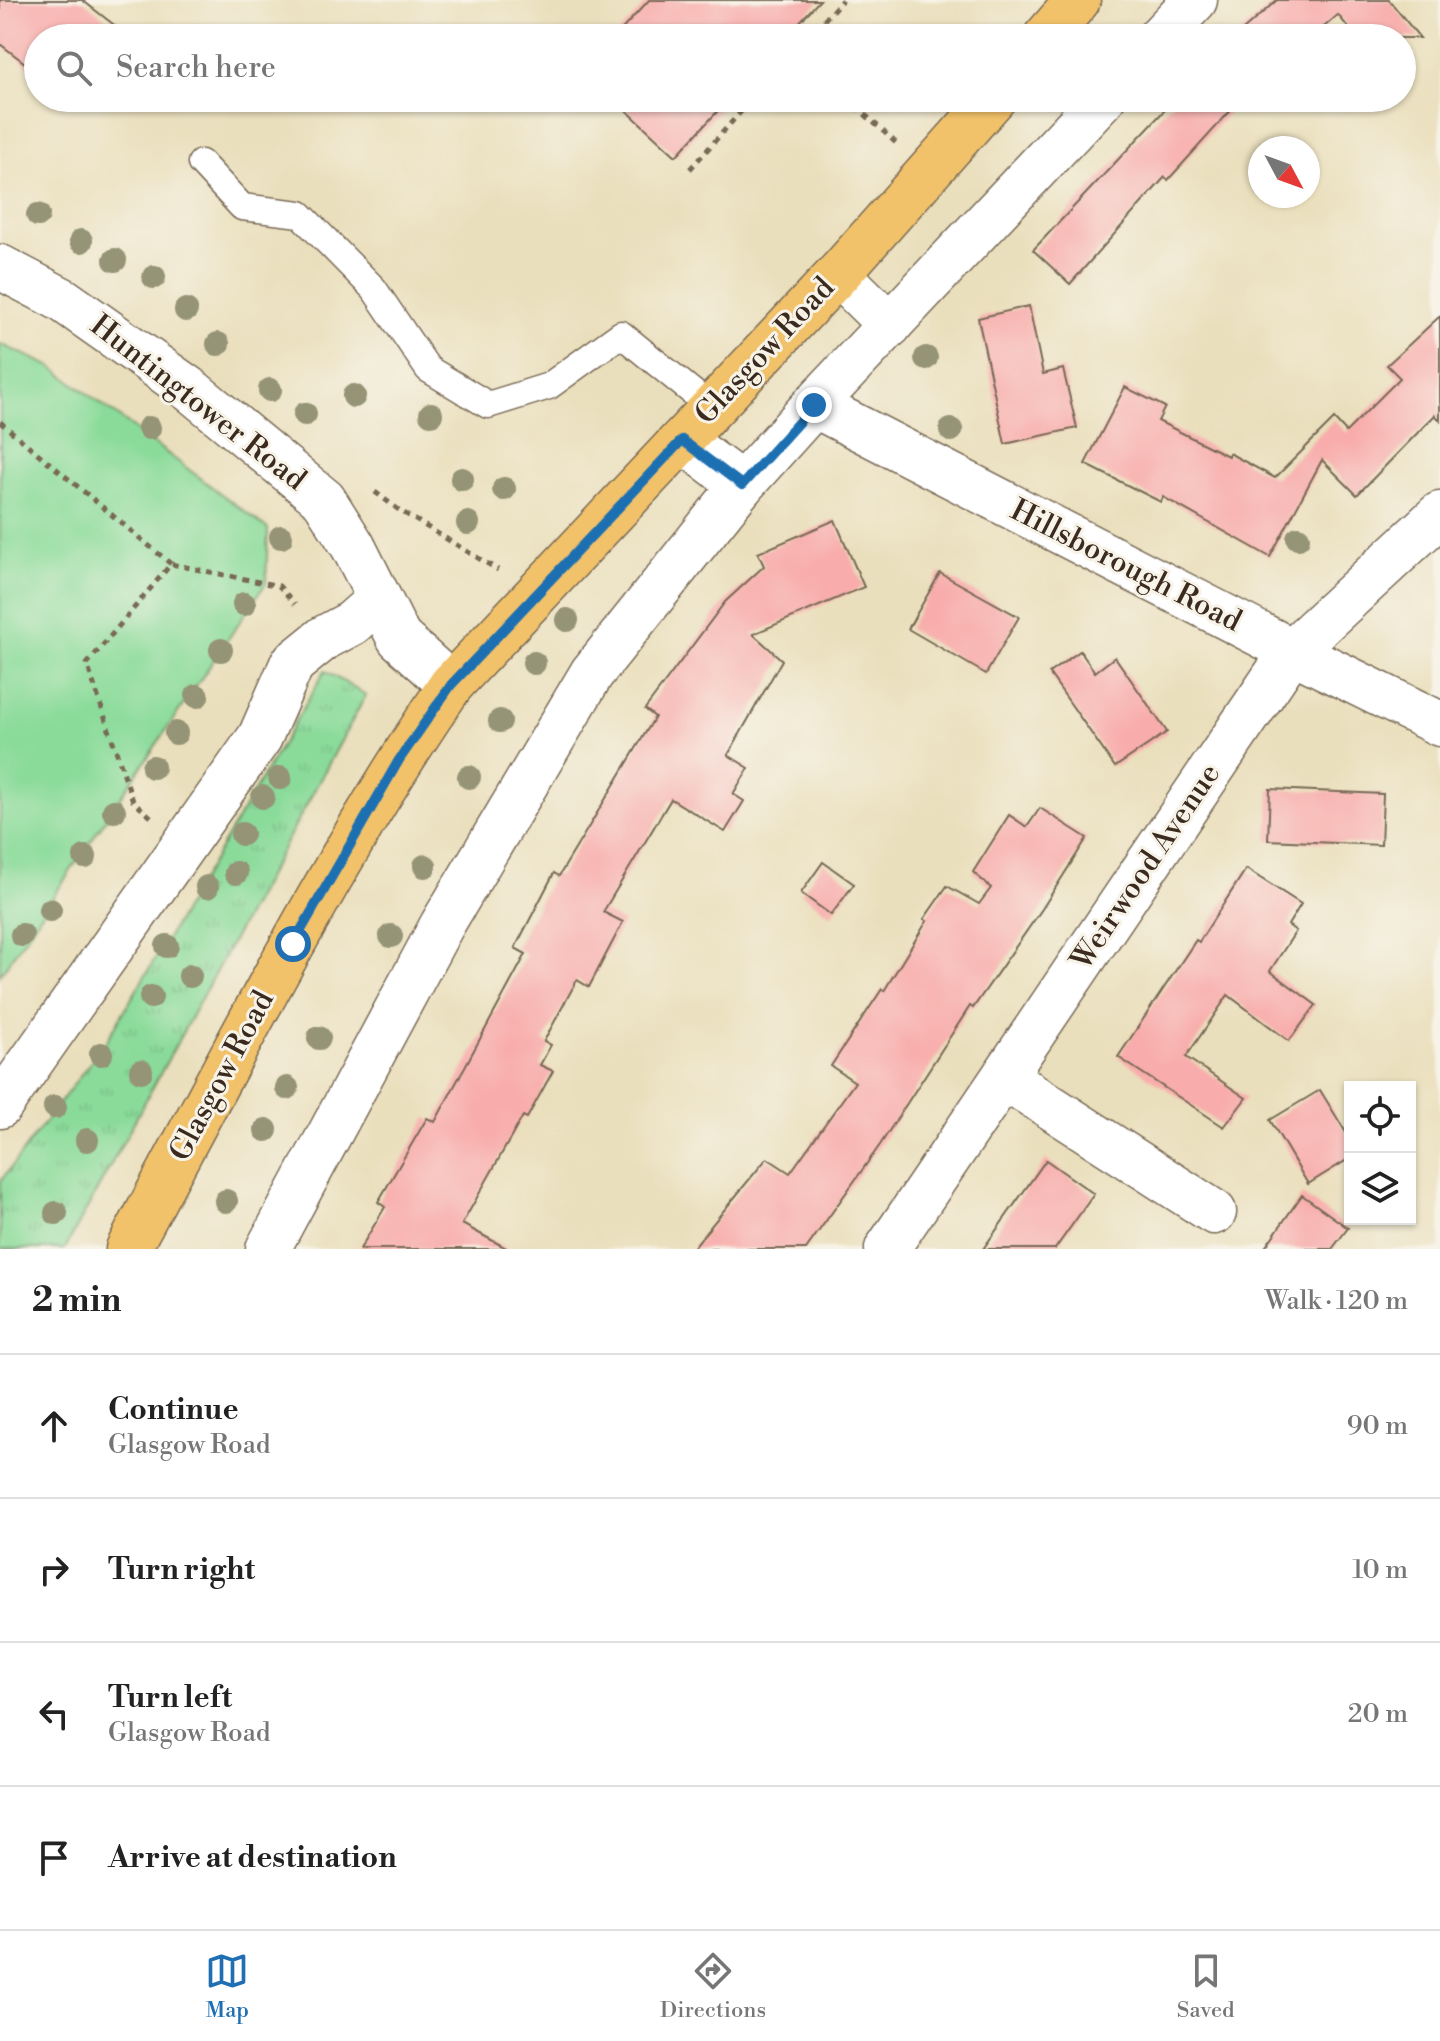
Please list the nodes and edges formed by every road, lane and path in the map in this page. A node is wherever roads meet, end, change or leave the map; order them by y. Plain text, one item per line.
1 (842, 0) edge
2 (1078, 0) edge
3 (1195, 0) edge
4 (821, 24) edge
5 (1057, 24) edge
6 (1172, 24) edge
7 (741, 112) edge
8 (862, 112) edge
9 (982, 112) edge
10 (1090, 112) edge
11 (201, 163) dead end
12 (690, 169) dead end
13 (929, 173) junction
14 (0, 267) edge
15 (838, 274) junction
16 (890, 325) junction
17 (814, 405) junction
18 (712, 408) junction
19 (0, 422) edge
20 (682, 440) junction
21 (364, 483) dead end
22 (742, 485) junction
23 (1440, 514) edge
24 (171, 564) junction
25 (536, 593) junction
26 (379, 599) junction
27 (324, 638) junction
28 (1292, 651) junction
29 (451, 685) junction
30 (1440, 724) edge
31 (185, 847) junction
32 (1004, 1077) junction
33 (0, 1106) edge
34 (1214, 1212) dead end
35 (128, 1249) edge
36 (268, 1249) edge
37 (887, 1249) edge

1 - 4 path
2 - 5 main road
3 - 6 street
7 - 12 path
8 - 13 path
9 - 13 main road, Glasgow Road
10 - 16 street
11 - 18 lane
13 - 15 main road, Glasgow Road
14 - 26 street, Huntingtower Road
15 - 16 street
15 - 18 main road, Glasgow Road
16 - 17 street
17 - 22 street
17 - 28 street, Hillsborough Road
18 - 20 main road, Glasgow Road
19 - 24 path
20 - 22 street
20 - 25 main road, Glasgow Road
21 - 25 path
22 - 36 street
23 - 28 street, Weirwood Avenue
24 - 27 path
24 - 31 path
25 - 29 main road, Glasgow Road
26 - 27 street
26 - 29 street, Huntingtower Road
27 - 31 street
28 - 30 street, Hillsborough Road
28 - 32 street, Weirwood Avenue
29 - 35 main road, Glasgow Road
31 - 33 street
32 - 34 street
32 - 37 street, Weirwood Avenue

